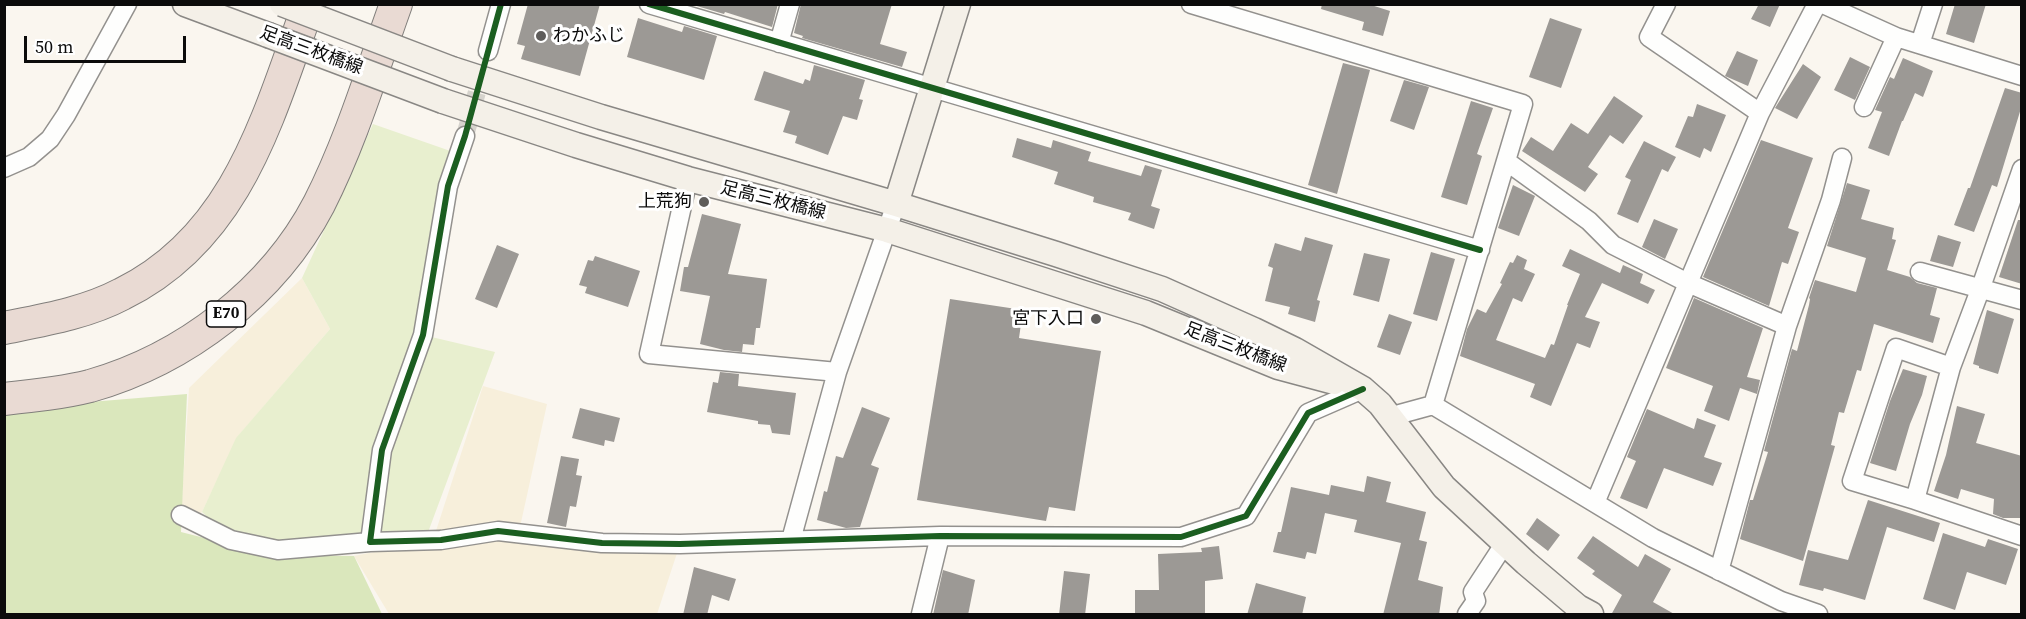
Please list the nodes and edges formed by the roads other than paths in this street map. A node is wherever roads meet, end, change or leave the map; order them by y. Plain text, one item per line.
1 (127, 4) edge
2 (185, 4) edge
3 (282, 4) edge
4 (309, 4) edge
5 (396, 4) edge
6 (501, 4) edge
7 (790, 4) edge
8 (958, 4) edge
9 (1191, 4) edge
10 (1666, 4) edge
11 (1817, 4) edge
12 (1823, 4) edge
13 (1933, 4) edge
14 (649, 5) edge
15 (1896, 37) junction
16 (779, 43) junction
17 (1920, 44) junction
18 (488, 51) tunnel mouth
19 (2022, 76) edge
20 (931, 89) junction
21 (1864, 107) dead end
22 (1760, 113) junction
23 (465, 136) tunnel mouth
24 (1842, 158) dead end
25 (1506, 160) junction
26 (4, 168) edge
27 (2022, 169) edge
28 (688, 179) junction
29 (896, 204) junction
30 (887, 230) junction
31 (1480, 250) junction
32 (1920, 272) dead end
33 (1688, 283) junction
34 (1980, 290) junction
35 (2022, 300) edge
36 (12, 325) edge
37 (1787, 326) junction
38 (1951, 367) junction
39 (837, 372) junction
40 (1363, 389) junction
41 (4, 399) edge
42 (1433, 405) junction
43 (1389, 417) junction
44 (1915, 500) junction
45 (1594, 503) junction
46 (181, 516) dead end
47 (940, 536) junction
48 (2022, 536) edge
49 (791, 540) junction
50 (370, 542) junction
51 (1505, 543) junction
52 (1719, 571) junction
53 (921, 615) edge
54 (1467, 615) edge
55 (1591, 615) edge
56 (1818, 615) edge

1 - 26 street
2 - 28 main road, 足高三枚橋線, bridge
3 - 29 main road, 足高三枚橋線, bridge
4 - 36 highway
5 - 41 highway, E70
6 - 18 street
7 - 16 street
8 - 20 main road
9 - 25 street
10 - 22 street
11 - 22 street
12 - 15 street
13 - 17 street
14 - 16 street
15 - 17 street
15 - 21 street
16 - 20 street
17 - 19 street
20 - 29 main road
20 - 31 street
22 - 33 street
23 - 50 street
24 - 37 street
25 - 31 street
25 - 33 street
27 - 34 street
28 - 30 main road, 足高三枚橋線
28 - 39 street
29 - 30 street
29 - 40 main road, 足高三枚橋線
30 - 39 street
30 - 40 main road, 足高三枚橋線
31 - 42 street
32 - 34 street
33 - 37 street
33 - 45 street
34 - 35 street
34 - 38 street
37 - 52 street
38 - 44 street
38 - 44 street
39 - 49 street
40 - 43 main road, 足高三枚橋線
40 - 47 street
42 - 43 street
42 - 45 street
43 - 51 main road, 足高三枚橋線
44 - 48 street
45 - 52 street
46 - 50 street
47 - 49 street
47 - 53 street
49 - 50 street
51 - 54 street
51 - 55 main road, 足高三枚橋線
52 - 56 street

